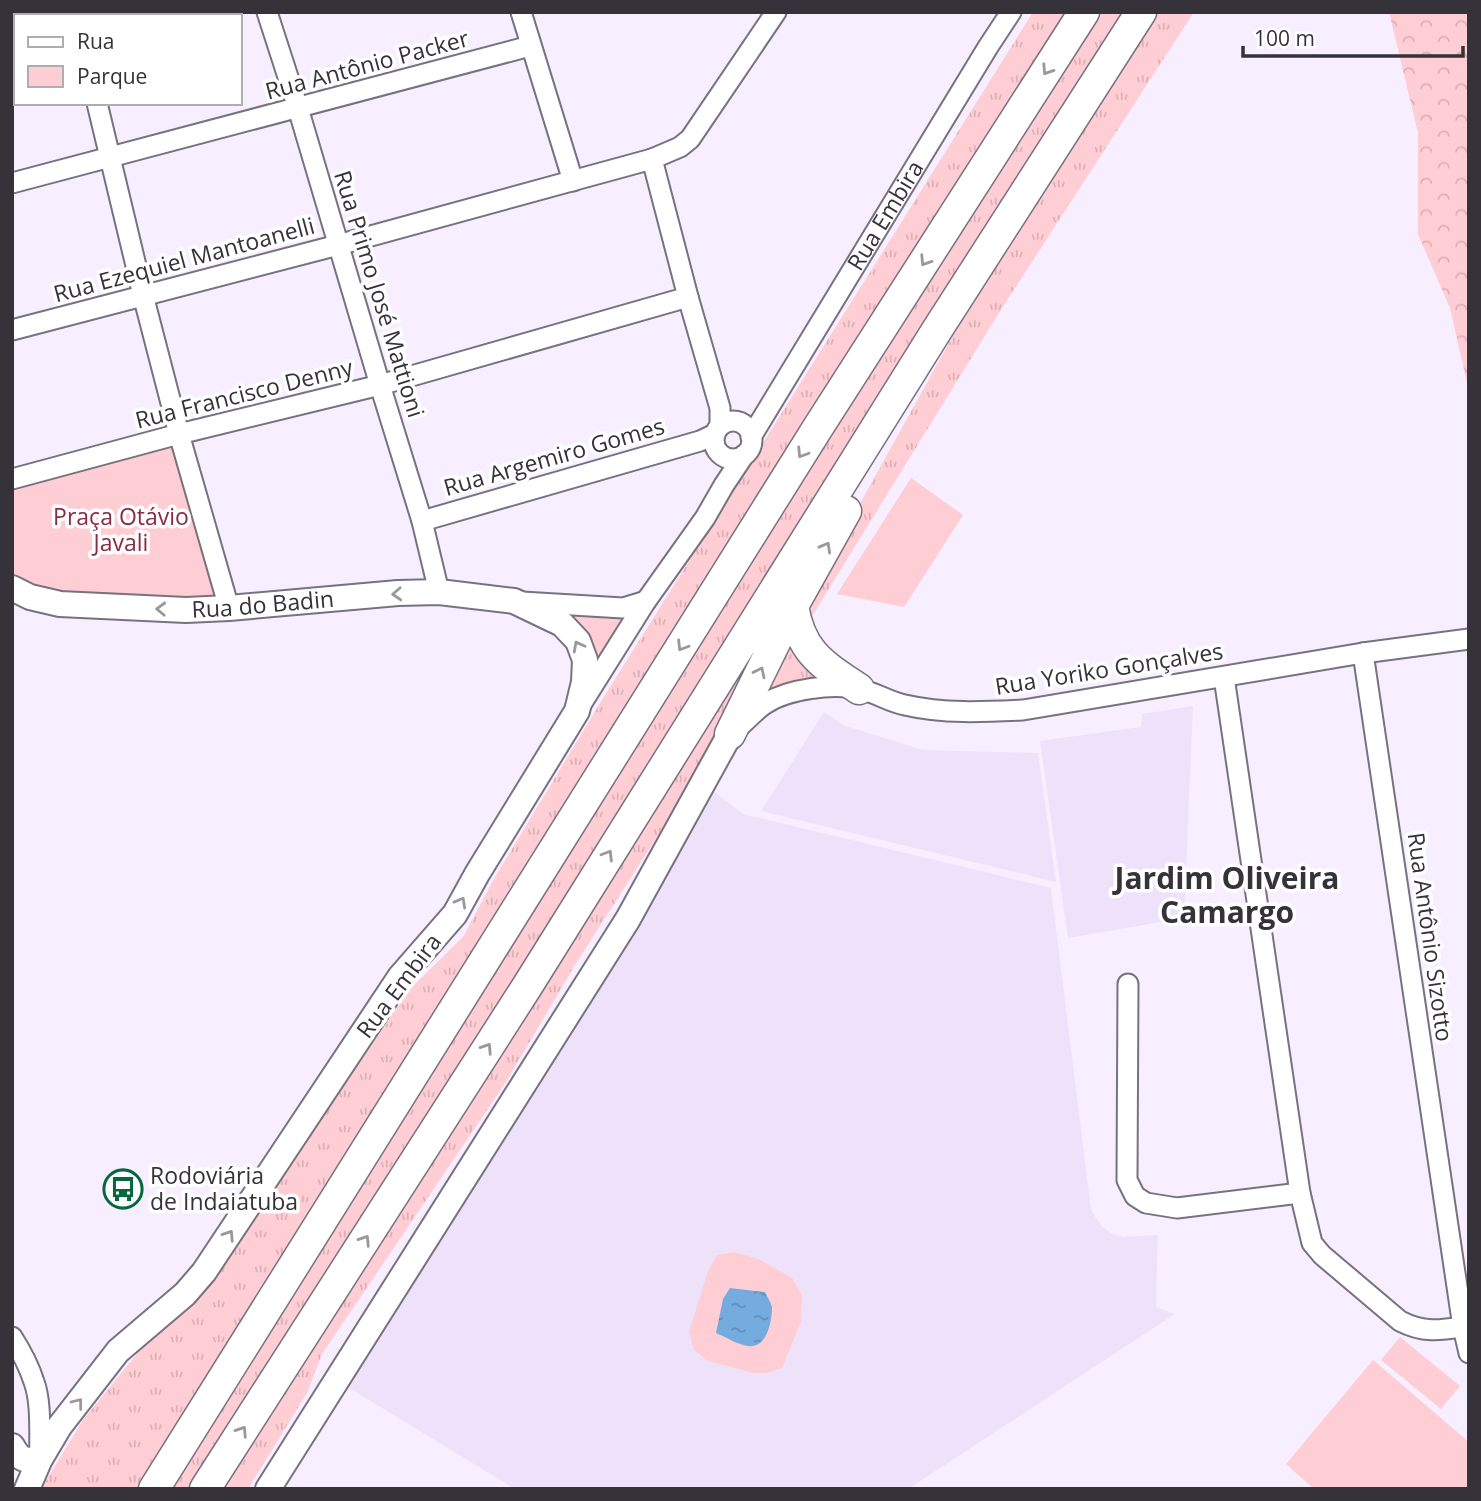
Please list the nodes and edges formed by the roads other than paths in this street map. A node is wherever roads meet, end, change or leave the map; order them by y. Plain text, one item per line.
1 (267, 12) edge
2 (521, 12) edge
3 (776, 12) edge
4 (1011, 12) edge
5 (1084, 12) edge
6 (1141, 12) edge
7 (530, 46) junction
8 (98, 105) edge
9 (298, 108) junction
10 (111, 157) junction
11 (652, 159) junction
12 (573, 181) junction
13 (12, 183) edge
14 (338, 245) junction
15 (144, 295) junction
16 (688, 297) junction
17 (12, 330) edge
18 (937, 330) junction
19 (380, 385) junction
20 (729, 433) junction
21 (179, 434) junction
22 (12, 479) edge
23 (422, 521) junction
24 (12, 588) edge
25 (439, 592) junction
26 (514, 601) junction
27 (646, 601) junction
28 (793, 606) junction
29 (229, 608) junction
30 (1469, 639) edge
31 (1363, 653) junction
32 (1224, 677) junction
33 (859, 689) junction
34 (577, 711) junction
35 (730, 734) junction
36 (1128, 984) dead end
37 (1300, 1193) junction
38 (1466, 1326) edge
39 (12, 1337) edge
40 (1469, 1353) edge
41 (12, 1446) edge
42 (40, 1459) junction
43 (27, 1489) edge
44 (154, 1489) edge
45 (205, 1489) edge
46 (268, 1489) edge

1 - 9 street, Rua Primo José Mattioni
2 - 7 street
3 - 11 street, Rua Ezequiel Mantoanelli
4 - 20 street, Rua Embira
5 -> 44 highway
6 - 18 highway
7 - 9 street, Rua Antônio Packer
7 - 12 street
8 - 10 street
9 - 10 street, Rua Antônio Packer
9 - 14 street, Rua Primo José Mattioni
10 - 13 street, Rua Antônio Packer
10 - 15 street
11 - 12 street, Rua Ezequiel Mantoanelli
11 - 16 street
12 - 14 street, Rua Ezequiel Mantoanelli
14 - 15 street, Rua Ezequiel Mantoanelli
14 - 19 street, Rua Primo José Mattioni
15 - 17 street, Rua Ezequiel Mantoanelli
15 - 21 street
16 - 19 street, Rua Francisco Denny
16 - 20 street
28 -> 18 highway
45 -> 18 highway
19 - 21 street, Rua Francisco Denny
19 - 23 street, Rua Primo José Mattioni
20 - 23 street, Rua Argemiro Gomes
20 - 27 street, Rua Embira
21 - 22 street, Rua Francisco Denny
21 - 29 street
23 - 25 street, Rua Primo José Mattioni
29 -> 24 main road, Rua do Badin
25 - 26 main road, Rua do Badin
25 -> 29 main road, Rua do Badin
26 - 27 street, Rua do Badin
34 -> 26 main road, Rua do Badin
27 - 34 street, Rua Embira
28 - 33 highway
35 -> 28 highway
30 - 31 street, Rua Yoriko Gonçalves
31 - 32 street, Rua Yoriko Gonçalves
31 - 38 street, Rua Antônio Sizotto
32 - 33 street, Rua Yoriko Gonçalves
32 - 37 street
33 - 35 street, Rua Yoriko Gonçalves
42 -> 34 main road, Rua Embira
35 - 46 main road
36 - 37 street
37 - 38 street
38 - 40 street, Rua Antônio Sizotto
39 - 42 street
41 - 42 main road
42 - 43 main road, Rua Embira

